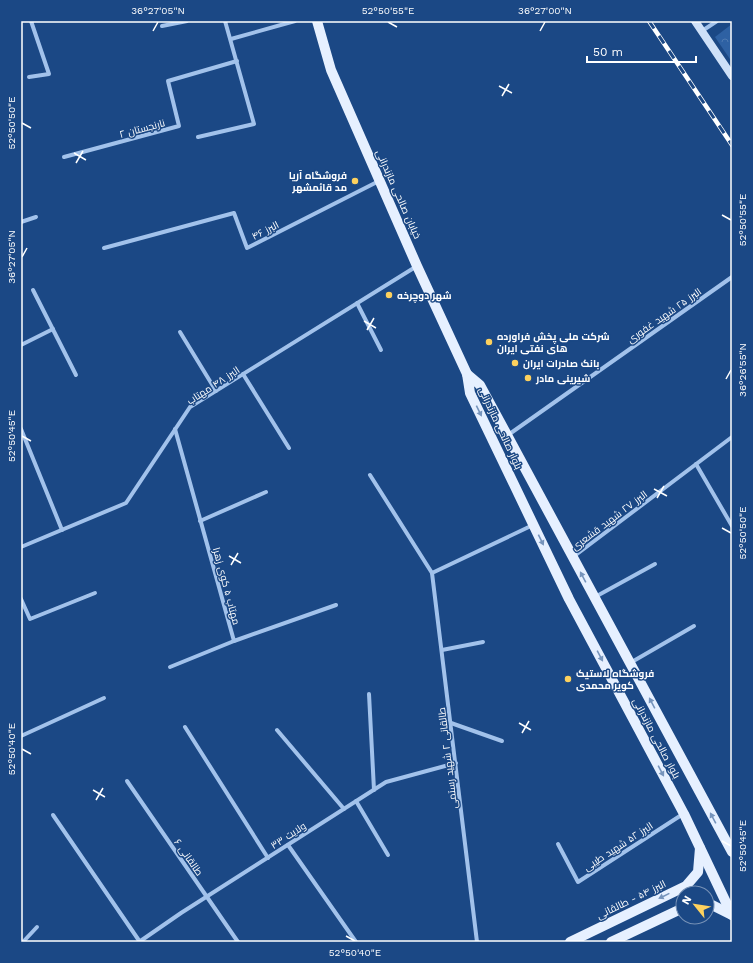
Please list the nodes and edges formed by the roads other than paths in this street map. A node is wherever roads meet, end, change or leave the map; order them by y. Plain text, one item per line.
1 (31, 21) edge
2 (187, 21) edge
3 (225, 21) edge
4 (295, 21) edge
5 (317, 21) edge
6 (696, 21) edge
7 (717, 21) edge
8 (162, 26) dead end
9 (702, 31) junction
10 (231, 39) junction
11 (237, 61) junction
12 (732, 76) edge
13 (29, 77) dead end
14 (198, 137) dead end
15 (64, 157) dead end
16 (380, 181) junction
17 (36, 217) dead end
18 (21, 222) edge
19 (104, 248) dead end
20 (417, 266) junction
21 (732, 277) edge
22 (33, 290) dead end
23 (357, 303) junction
24 (53, 329) junction
25 (180, 332) dead end
26 (21, 345) edge
27 (381, 350) dead end
28 (243, 374) junction
29 (467, 374) junction
30 (76, 375) dead end
31 (216, 391) junction
32 (21, 429) edge
33 (175, 429) junction
34 (507, 436) junction
35 (732, 437) edge
36 (289, 448) dead end
37 (696, 464) junction
38 (370, 475) dead end
39 (266, 492) dead end
40 (200, 521) junction
41 (534, 525) junction
42 (732, 526) edge
43 (62, 530) junction
44 (21, 547) edge
45 (573, 558) junction
46 (655, 564) dead end
47 (432, 573) junction
48 (95, 593) dead end
49 (594, 597) junction
50 (21, 599) edge
51 (336, 604) dead end
52 (694, 626) dead end
53 (234, 641) junction
54 (483, 642) dead end
55 (442, 650) junction
56 (630, 663) junction
57 (170, 667) dead end
58 (369, 694) dead end
59 (104, 698) dead end
60 (451, 724) junction
61 (185, 727) dead end
62 (277, 730) dead end
63 (21, 736) edge
64 (502, 741) dead end
65 (456, 763) junction
66 (127, 782) dead end
67 (374, 790) junction
68 (356, 801) junction
69 (344, 809) junction
70 (53, 814) dead end
71 (684, 814) junction
72 (729, 839) edge
73 (558, 844) dead end
74 (288, 845) junction
75 (700, 848) junction
76 (732, 852) edge
77 (388, 855) dead end
78 (268, 858) junction
79 (687, 885) edge
80 (675, 891) edge
81 (207, 897) junction
82 (715, 906) edge
83 (675, 912) edge
84 (732, 915) edge
85 (37, 927) dead end
86 (23, 942) edge
87 (140, 942) edge
88 (238, 942) edge
89 (356, 942) edge
90 (477, 942) edge
91 (570, 942) edge
92 (611, 942) edge

1 - 13 street
2 - 8 street
3 - 10 street
4 - 10 street
5 - 16 main road, خیابان صالحی مازندرانی
6 - 9 main road
7 - 9 street
9 - 12 main road
10 - 11 street
11 - 14 street
11 - 15 street, نارنجستان ۲
16 - 19 street, البرز ۴۶
16 - 20 main road, خیابان صالحی مازندرانی
17 - 18 street
20 - 23 street, البرز ۴۸ مهتاب
20 - 29 main road, خیابان صالحی مازندرانی
21 - 34 street, البرز ۲۵ شهید غفوری
22 - 24 street
23 - 27 street
23 - 28 street, البرز ۴۸ مهتاب
24 - 26 street
24 - 30 street
25 - 31 street
28 - 31 street, البرز ۴۸ مهتاب
28 - 36 street
29 - 34 main road, بلوار صالحی مازندرانی
29 -> 41 main road, بلوار صالحی مازندرانی
31 - 33 street, البرز ۴۸ مهتاب
32 - 43 street
33 - 40 street, مهتاب ۵ کوی زهرا
33 - 43 street, البرز ۴۸ مهتاب
34 - 45 main road, بلوار صالحی مازندرانی
35 - 37 street, البرز ۲۷ شهید قشعری
37 - 42 street
37 - 45 street, البرز ۲۷ شهید قشعری
38 - 47 street
39 - 40 street
40 - 53 street, مهتاب ۵ کوی زهرا
41 - 47 street
41 -> 71 main road, بلوار صالحی مازندرانی
43 - 44 street, البرز ۴۸ مهتاب
49 -> 45 main road, بلوار صالحی مازندرانی
46 - 49 street
47 - 55 street, طالقانی ۲ شهید رستمی
48 - 50 street
49 - 56 main road, بلوار صالحی مازندرانی
51 - 53 street, مهتاب ۵ کوی زهرا
52 - 56 street
53 - 57 street
54 - 55 street
55 - 60 street, طالقانی ۲ شهید رستمی
72 -> 56 main road, بلوار صالحی مازندرانی
58 - 67 street
59 - 63 street
60 - 64 street
60 - 65 street, طالقانی ۲ شهید رستمی
61 - 78 street
62 - 69 street
65 - 67 street, ولایت ٣۳
65 - 90 street, طالقانی ۲ شهید رستمی
66 - 81 street, طالقانی ۶
67 - 68 street, ولایت ٣۳
68 - 69 street, ولایت ٣۳
68 - 77 street
69 - 74 street, ولایت ٣۳
70 - 87 street
71 - 73 street, البرز ۵۲ شهید طیبی
71 - 75 main road, بلوار صالحی مازندرانی
72 - 76 main road, بلوار صالحی مازندرانی
74 - 78 street, ولایت ٣۳
74 - 89 street
75 - 79 main road, البرز ۵۴ - طالقانی
75 - 84 main road, بلوار صالحی مازندرانی
78 - 81 street, ولایت ٣۳
80 -> 91 main road, البرز ۵۴ - طالقانی
81 - 87 street, ولایت ٣۳
81 - 88 street, طالقانی ۶
82 - 84 main road
83 - 92 main road
85 - 86 street

